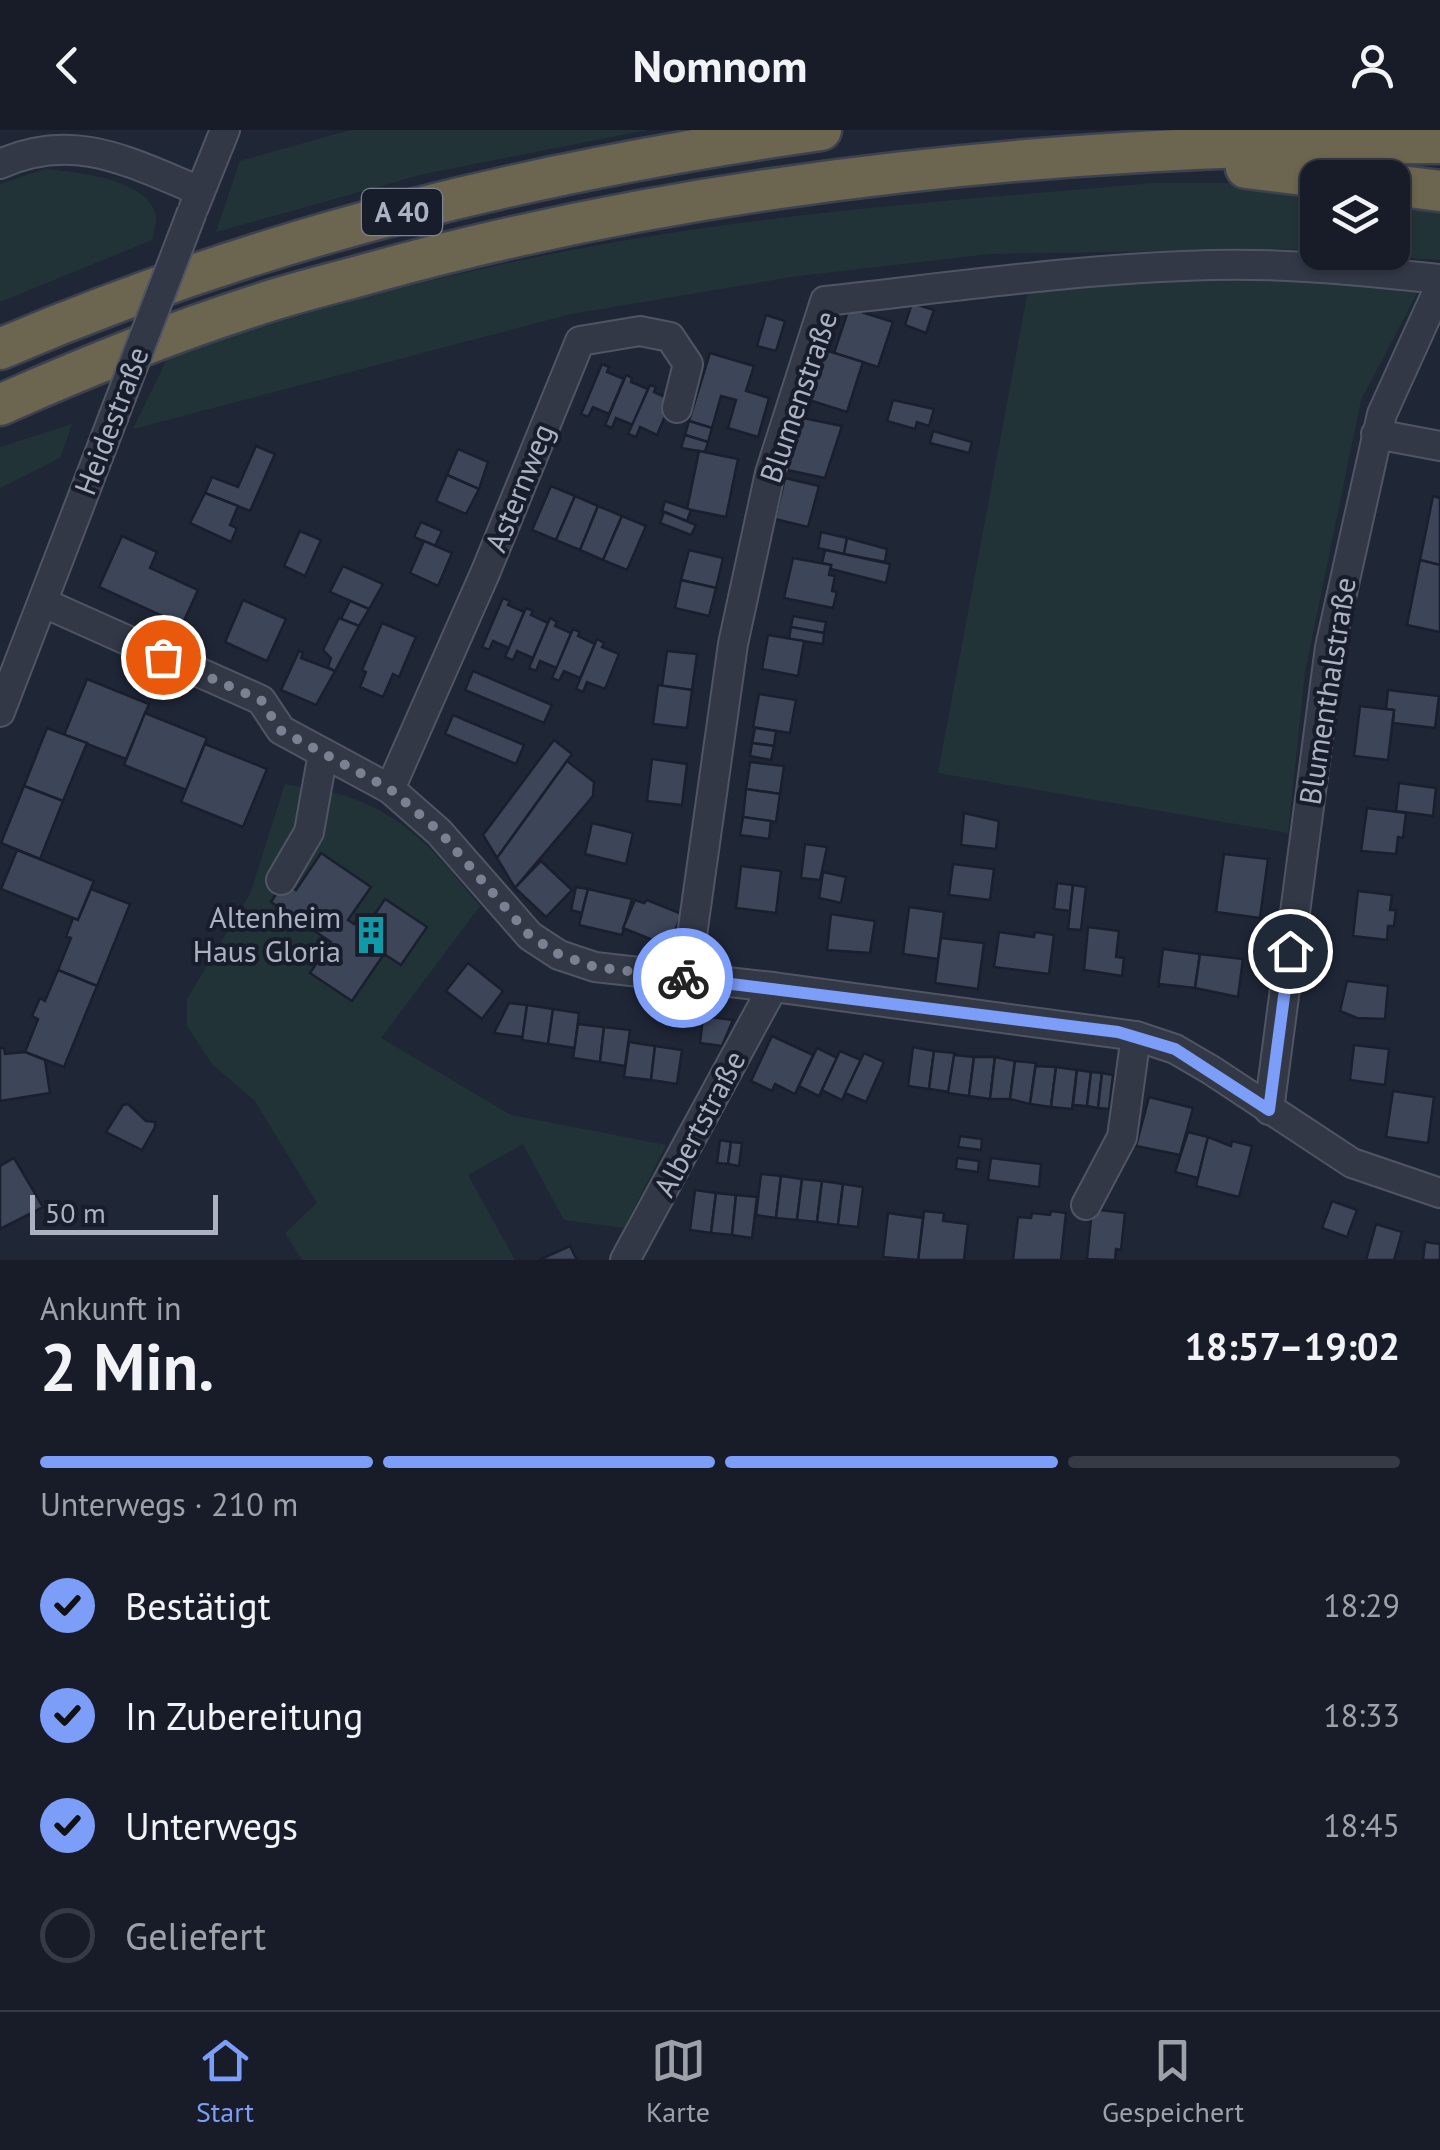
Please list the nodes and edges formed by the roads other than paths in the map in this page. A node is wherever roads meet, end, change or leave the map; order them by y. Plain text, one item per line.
1 (225, 130) edge
2 (821, 130) edge
3 (1440, 143) edge
4 (1133, 154) junction
5 (0, 164) edge
6 (1300, 175) edge
7 (1410, 187) edge
8 (1440, 191) edge
9 (196, 201) junction
10 (1440, 283) edge
11 (0, 350) edge
12 (0, 404) edge
13 (677, 408) dead end
14 (1376, 434) junction
15 (1440, 446) edge
16 (44, 603) junction
17 (0, 712) edge
18 (323, 753) junction
19 (390, 789) junction
20 (281, 880) dead end
21 (686, 978) junction
22 (773, 987) junction
23 (1136, 1036) junction
24 (1269, 1110) junction
25 (1440, 1193) edge
26 (1086, 1205) dead end
27 (625, 1260) edge

1 - 9 street, Heidestraße
2 - 11 highway, A 40
3 - 4 highway, A 40
4 - 6 highway
4 - 12 highway, A 40
5 - 9 street
7 - 8 highway
9 - 16 street, Heidestraße, bridge
10 - 14 street, Blumenthalstraße
10 - 21 street, Blumenstraße
13 - 19 street, Asternweg
14 - 15 street
14 - 24 street, Blumenthalstraße
16 - 17 street, Heidestraße
16 - 18 street
18 - 19 street
18 - 20 street
19 - 21 street
21 - 22 street
22 - 23 street
22 - 27 street, Albertstraße
23 - 24 street
23 - 26 street
24 - 25 street

